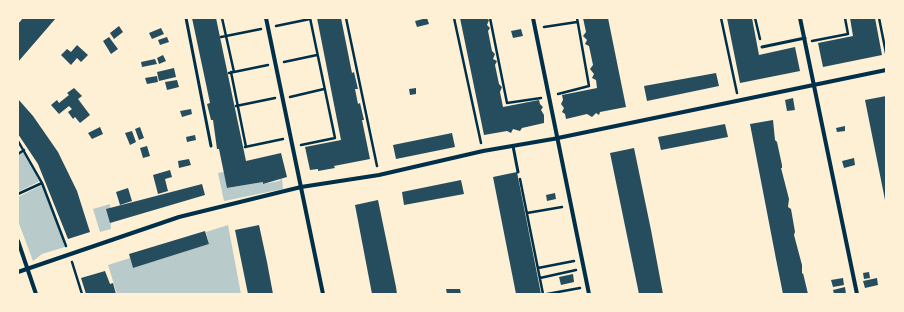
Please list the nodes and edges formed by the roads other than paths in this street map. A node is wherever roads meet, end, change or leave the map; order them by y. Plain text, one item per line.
1 (186, 18) edge
2 (266, 18) edge
3 (533, 18) edge
4 (800, 18) edge
5 (805, 38) junction
6 (762, 47) road end
7 (886, 70) edge
8 (814, 84) junction
9 (558, 138) junction
10 (211, 146) dead end
11 (513, 146) junction
12 (518, 172) road end
13 (301, 187) junction
14 (18, 241) edge
15 (28, 269) junction
16 (18, 272) edge
17 (36, 294) edge
18 (323, 294) edge
19 (590, 294) edge
20 (857, 294) edge

1 - 10 lane
2 - 13 street
3 - 9 street
4 - 5 street
5 - 6 lane
5 - 8 street
7 - 8 street
8 - 9 street
8 - 20 street
9 - 11 street
9 - 19 street
11 - 12 lane
11 - 13 street
13 - 15 street
13 - 18 street
14 - 15 street
15 - 16 street
15 - 17 street

